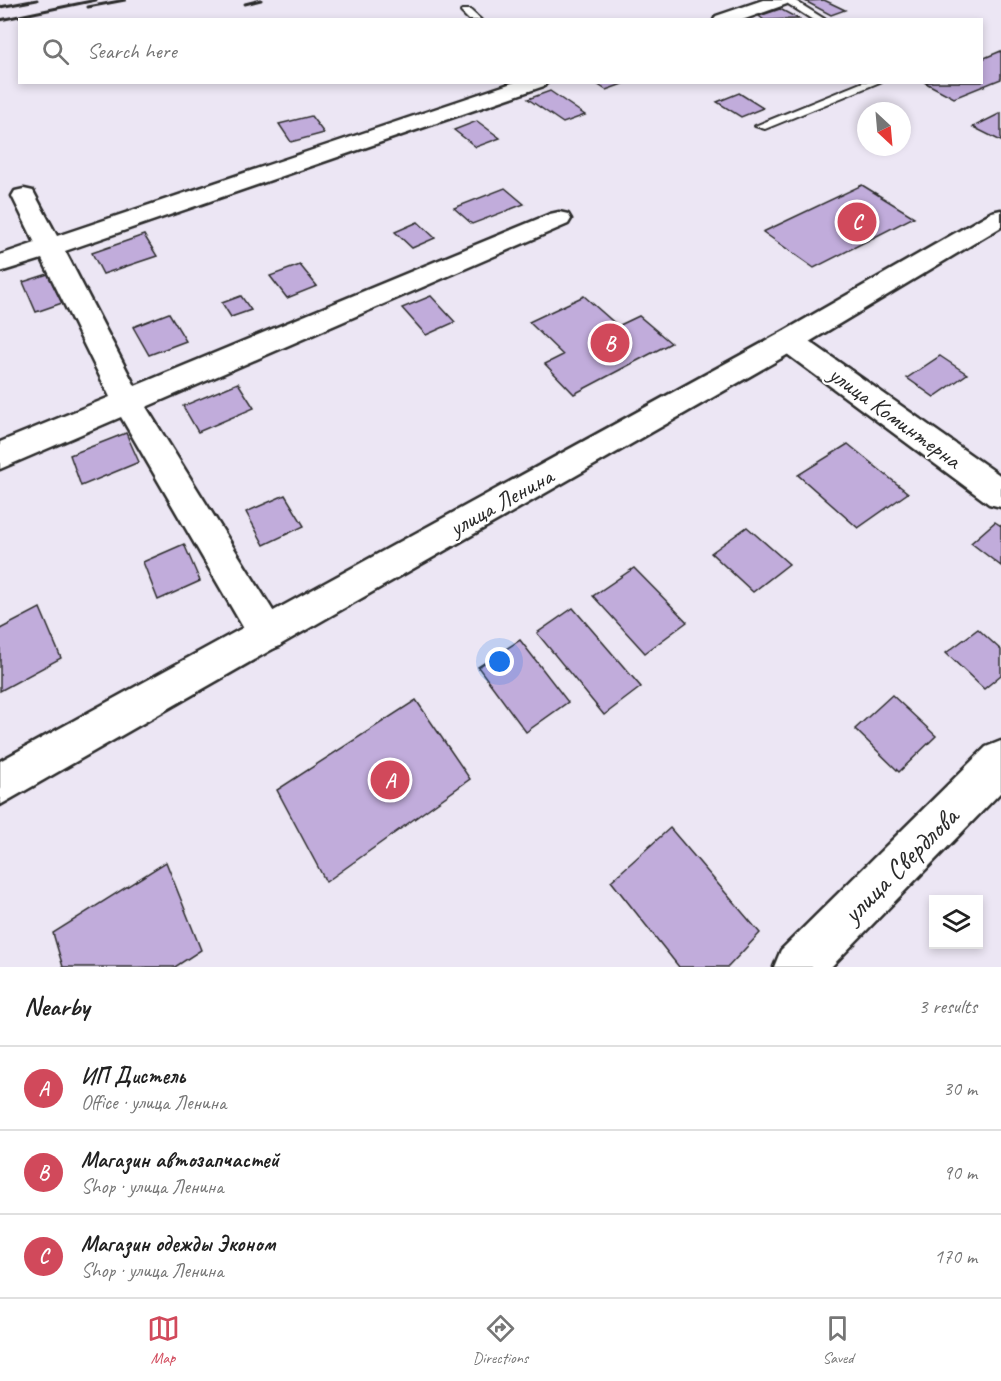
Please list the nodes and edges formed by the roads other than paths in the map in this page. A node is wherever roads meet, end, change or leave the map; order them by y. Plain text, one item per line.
1 (781, 0) edge
2 (787, 0) edge
3 (466, 12) dead end
4 (474, 18) edge
5 (729, 18) edge
6 (818, 18) edge
7 (531, 84) edge
8 (870, 84) edge
9 (761, 126) dead end
10 (24, 196) dead end
11 (1001, 217) edge
12 (559, 219) dead end
13 (51, 247) junction
14 (0, 264) edge
15 (789, 341) junction
16 (127, 401) junction
17 (0, 456) edge
18 (1001, 494) edge
19 (267, 634) junction
20 (1001, 762) edge
21 (0, 784) edge
22 (798, 967) edge

1 - 5 street
2 - 6 lane
3 - 4 lane
7 - 13 street
8 - 9 lane
10 - 13 street
11 - 15 street, улица Ленина
12 - 16 street
13 - 14 street
13 - 16 street
15 - 18 street, улица Коминтерна
15 - 19 street, улица Ленина
16 - 17 street
16 - 19 street
19 - 21 street, улица Ленина
20 - 22 street, улица Свердлова

